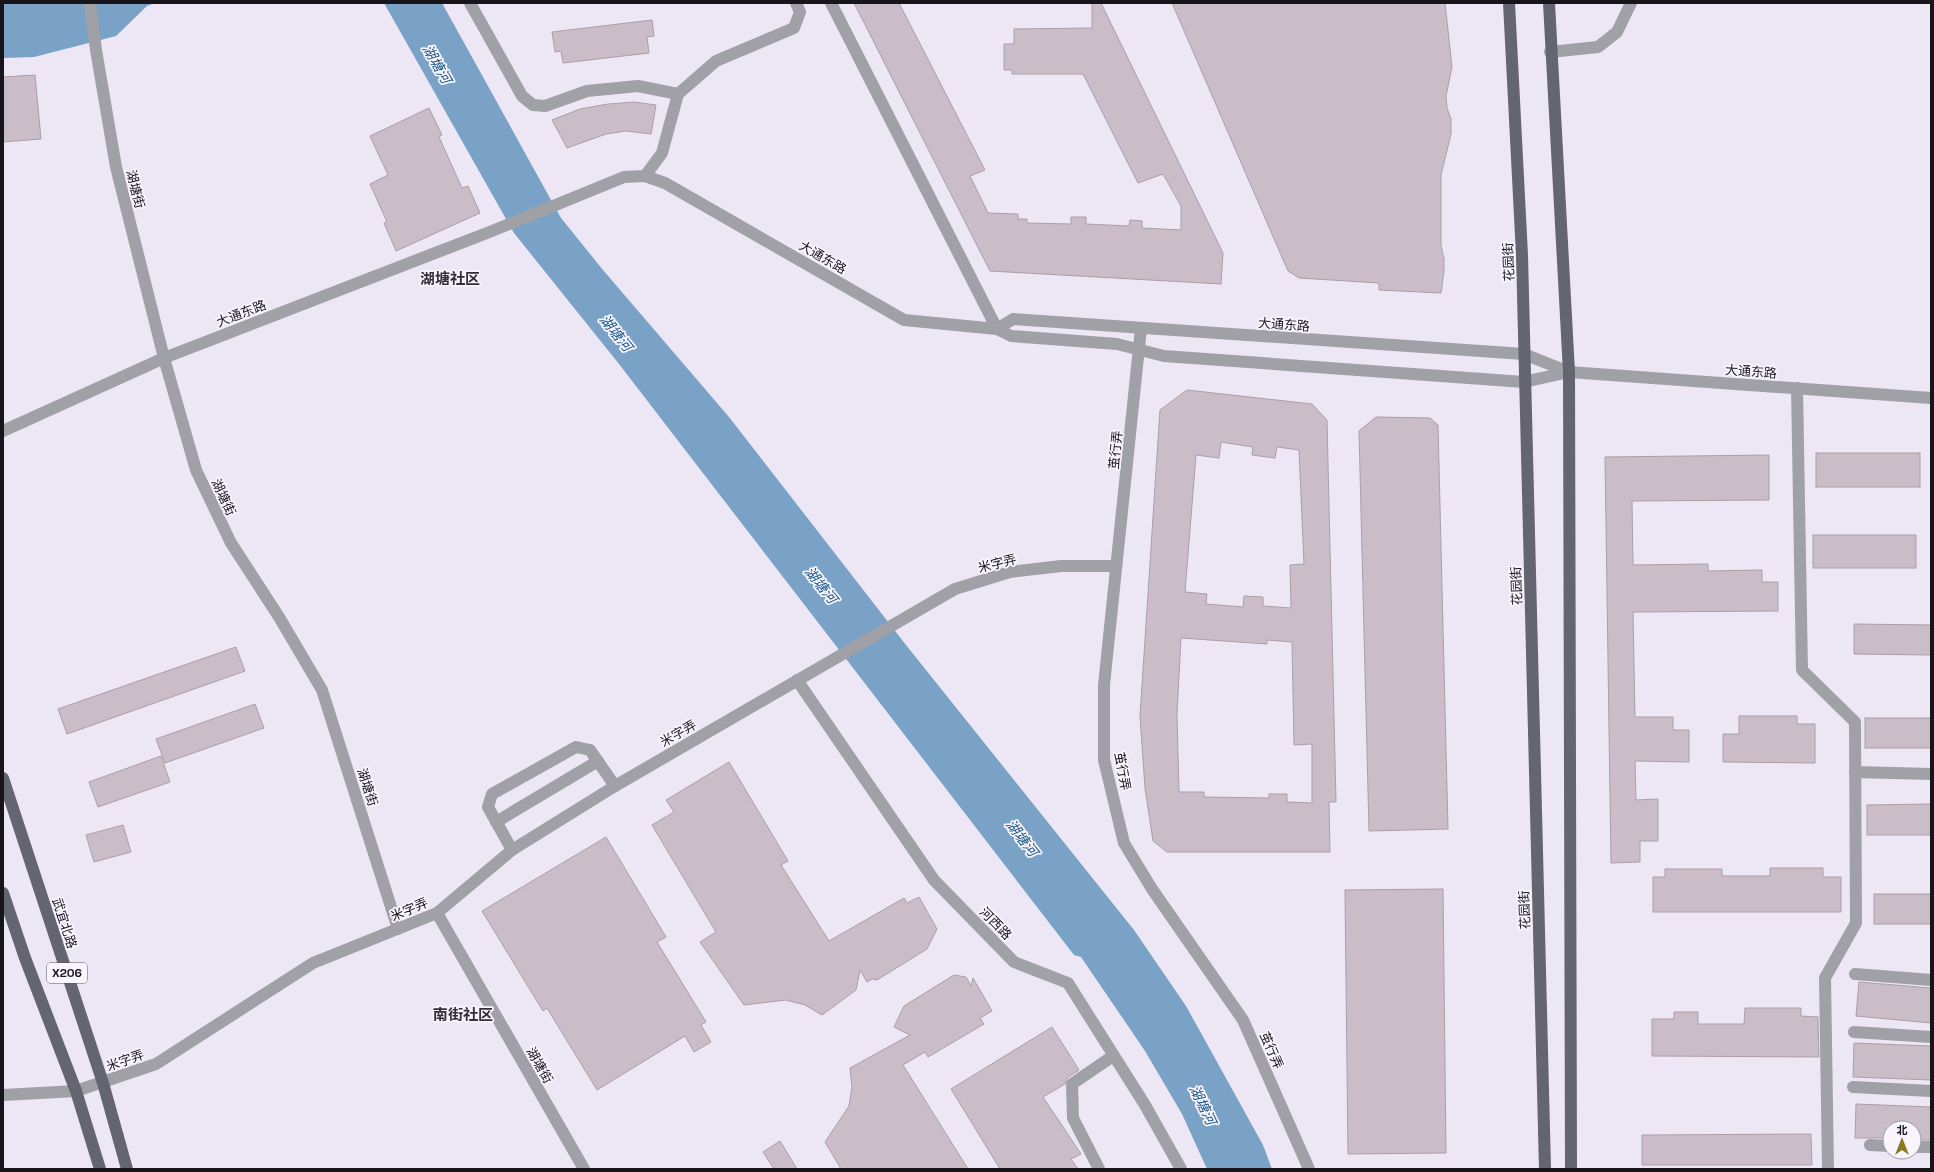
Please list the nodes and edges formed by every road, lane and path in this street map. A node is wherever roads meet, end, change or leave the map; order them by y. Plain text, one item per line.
1 (90, 3) edge
2 (470, 3) edge
3 (796, 3) edge
4 (831, 3) edge
5 (1509, 3) edge
6 (1548, 3) edge
7 (1631, 3) edge
8 (1550, 52) junction
9 (678, 94) junction
10 (645, 176) junction
11 (1141, 328) junction
12 (997, 329) junction
13 (1140, 350) junction
14 (1524, 354) junction
15 (164, 358) junction
16 (1568, 372) junction
17 (1524, 382) junction
18 (1797, 388) junction
19 (1931, 398) edge
20 (3, 431) edge
21 (1116, 566) junction
22 (797, 680) junction
23 (598, 761) junction
24 (1855, 772) junction
25 (1931, 774) edge
26 (3, 778) edge
27 (615, 786) junction
28 (496, 822) junction
29 (512, 850) junction
30 (3, 893) edge
31 (437, 913) junction
32 (398, 929) junction
33 (1855, 974) dead end
34 (1931, 980) edge
35 (1854, 1032) dead end
36 (1931, 1037) edge
37 (1113, 1056) junction
38 (103, 1083) junction
39 (1853, 1087) dead end
40 (1931, 1091) edge
41 (76, 1092) junction
42 (3, 1095) edge
43 (1870, 1145) dead end
44 (1882, 1146) edge
45 (100, 1169) edge
46 (127, 1169) edge
47 (584, 1169) edge
48 (1099, 1169) edge
49 (1181, 1169) edge
50 (1309, 1169) edge
51 (1545, 1169) edge
52 (1571, 1169) edge
53 (1828, 1169) edge

1 - 15 street, 湖塘街
2 - 9 street
3 - 9 street
4 - 12 street
5 - 14 main road, 花园街
6 - 8 main road
7 - 8 street
8 - 16 main road
9 - 10 street
10 - 12 street, 大通东路
10 - 15 street, 大通东路
11 - 12 street, 大通东路
11 - 13 street, 茧行弄
11 - 14 street, 大通东路
12 - 13 street, 大通东路
13 - 17 street, 大通东路
13 - 21 street, 茧行弄
14 - 16 street, 大通东路
14 - 17 main road, 花园街
15 - 20 street, 大通东路
15 - 32 street, 湖塘街
16 - 17 street, 大通东路
16 - 18 street, 大通东路
16 - 52 main road
17 - 51 main road, 花园街
18 - 19 street, 大通东路
18 - 24 street
21 - 22 street, 米字弄
21 - 50 street, 茧行弄
22 - 27 street, 米字弄
22 - 37 street, 河西路
23 - 27 street
23 - 28 street
23 - 28 street
24 - 25 street
24 - 53 street
26 - 38 main road, 武宜北路 / X206
27 - 29 street, 米字弄
28 - 29 street
29 - 31 street, 米字弄
30 - 41 main road, X206
31 - 32 street, 米字弄
31 - 47 street, 湖塘街
32 - 38 street, 米字弄
33 - 34 street
35 - 36 street
37 - 48 street
37 - 49 street, 河西路
38 - 41 street, 米字弄
38 - 46 main road, 武宜北路 / X206
39 - 40 street
41 - 42 street, 米字弄
41 - 45 main road, X206
43 - 44 street

